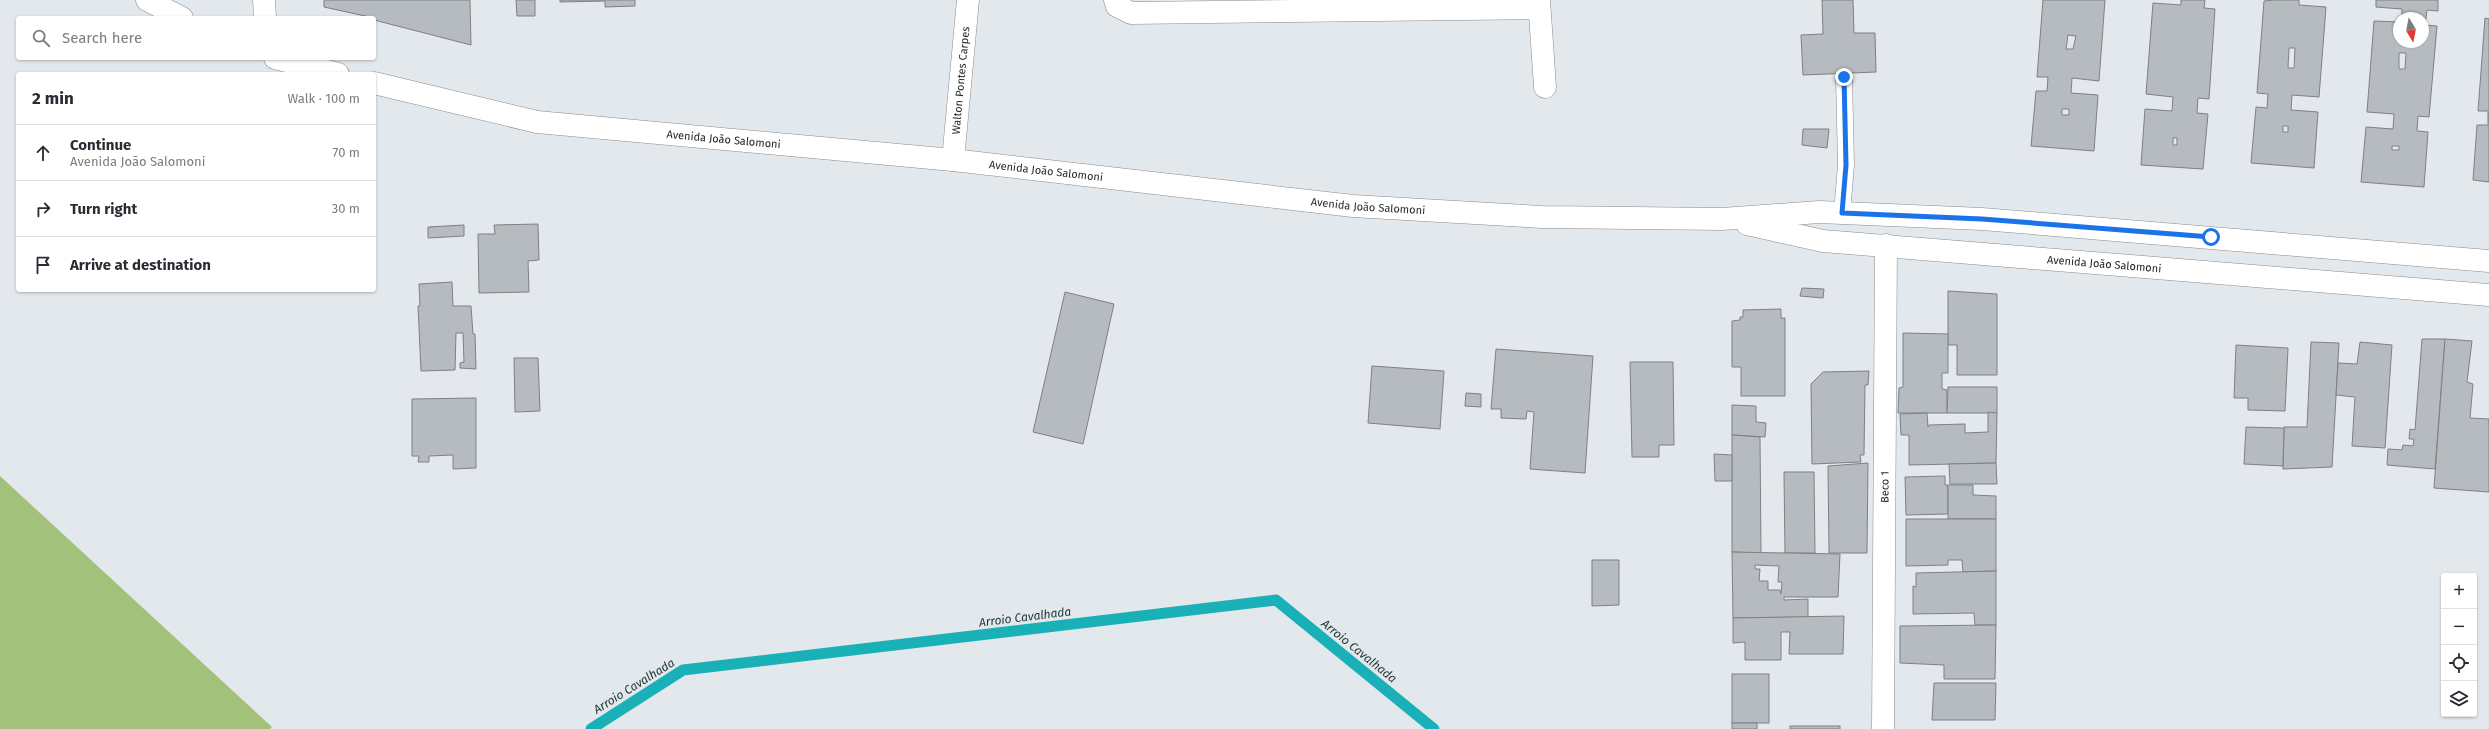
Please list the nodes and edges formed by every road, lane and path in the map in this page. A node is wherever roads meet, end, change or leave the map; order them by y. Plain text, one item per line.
1 (147, 0) edge
2 (264, 0) edge
3 (968, 0) edge
4 (1115, 0) edge
5 (1539, 4) edge
6 (178, 16) edge
7 (265, 16) edge
8 (283, 60) edge
9 (330, 72) edge
10 (1844, 77) dead end
11 (376, 83) edge
12 (1545, 87) dead end
13 (953, 160) junction
14 (1842, 213) junction
15 (1722, 219) junction
16 (1886, 245) junction
17 (2489, 261) edge
18 (2489, 295) edge
19 (1883, 729) edge

1 - 6 main road
2 - 7 main road
3 - 13 main road, Walton Pontes Carpes
4 - 5 main road
5 - 12 main road
8 - 9 main road
10 - 14 lane
11 - 13 main road, Avenida João Salomoni
13 - 15 main road, Avenida João Salomoni
14 - 15 main road, Avenida João Salomoni
14 - 17 main road, Avenida João Salomoni
15 - 16 main road, Avenida João Salomoni
16 - 18 main road, Avenida João Salomoni
16 - 19 main road, Beco 1

